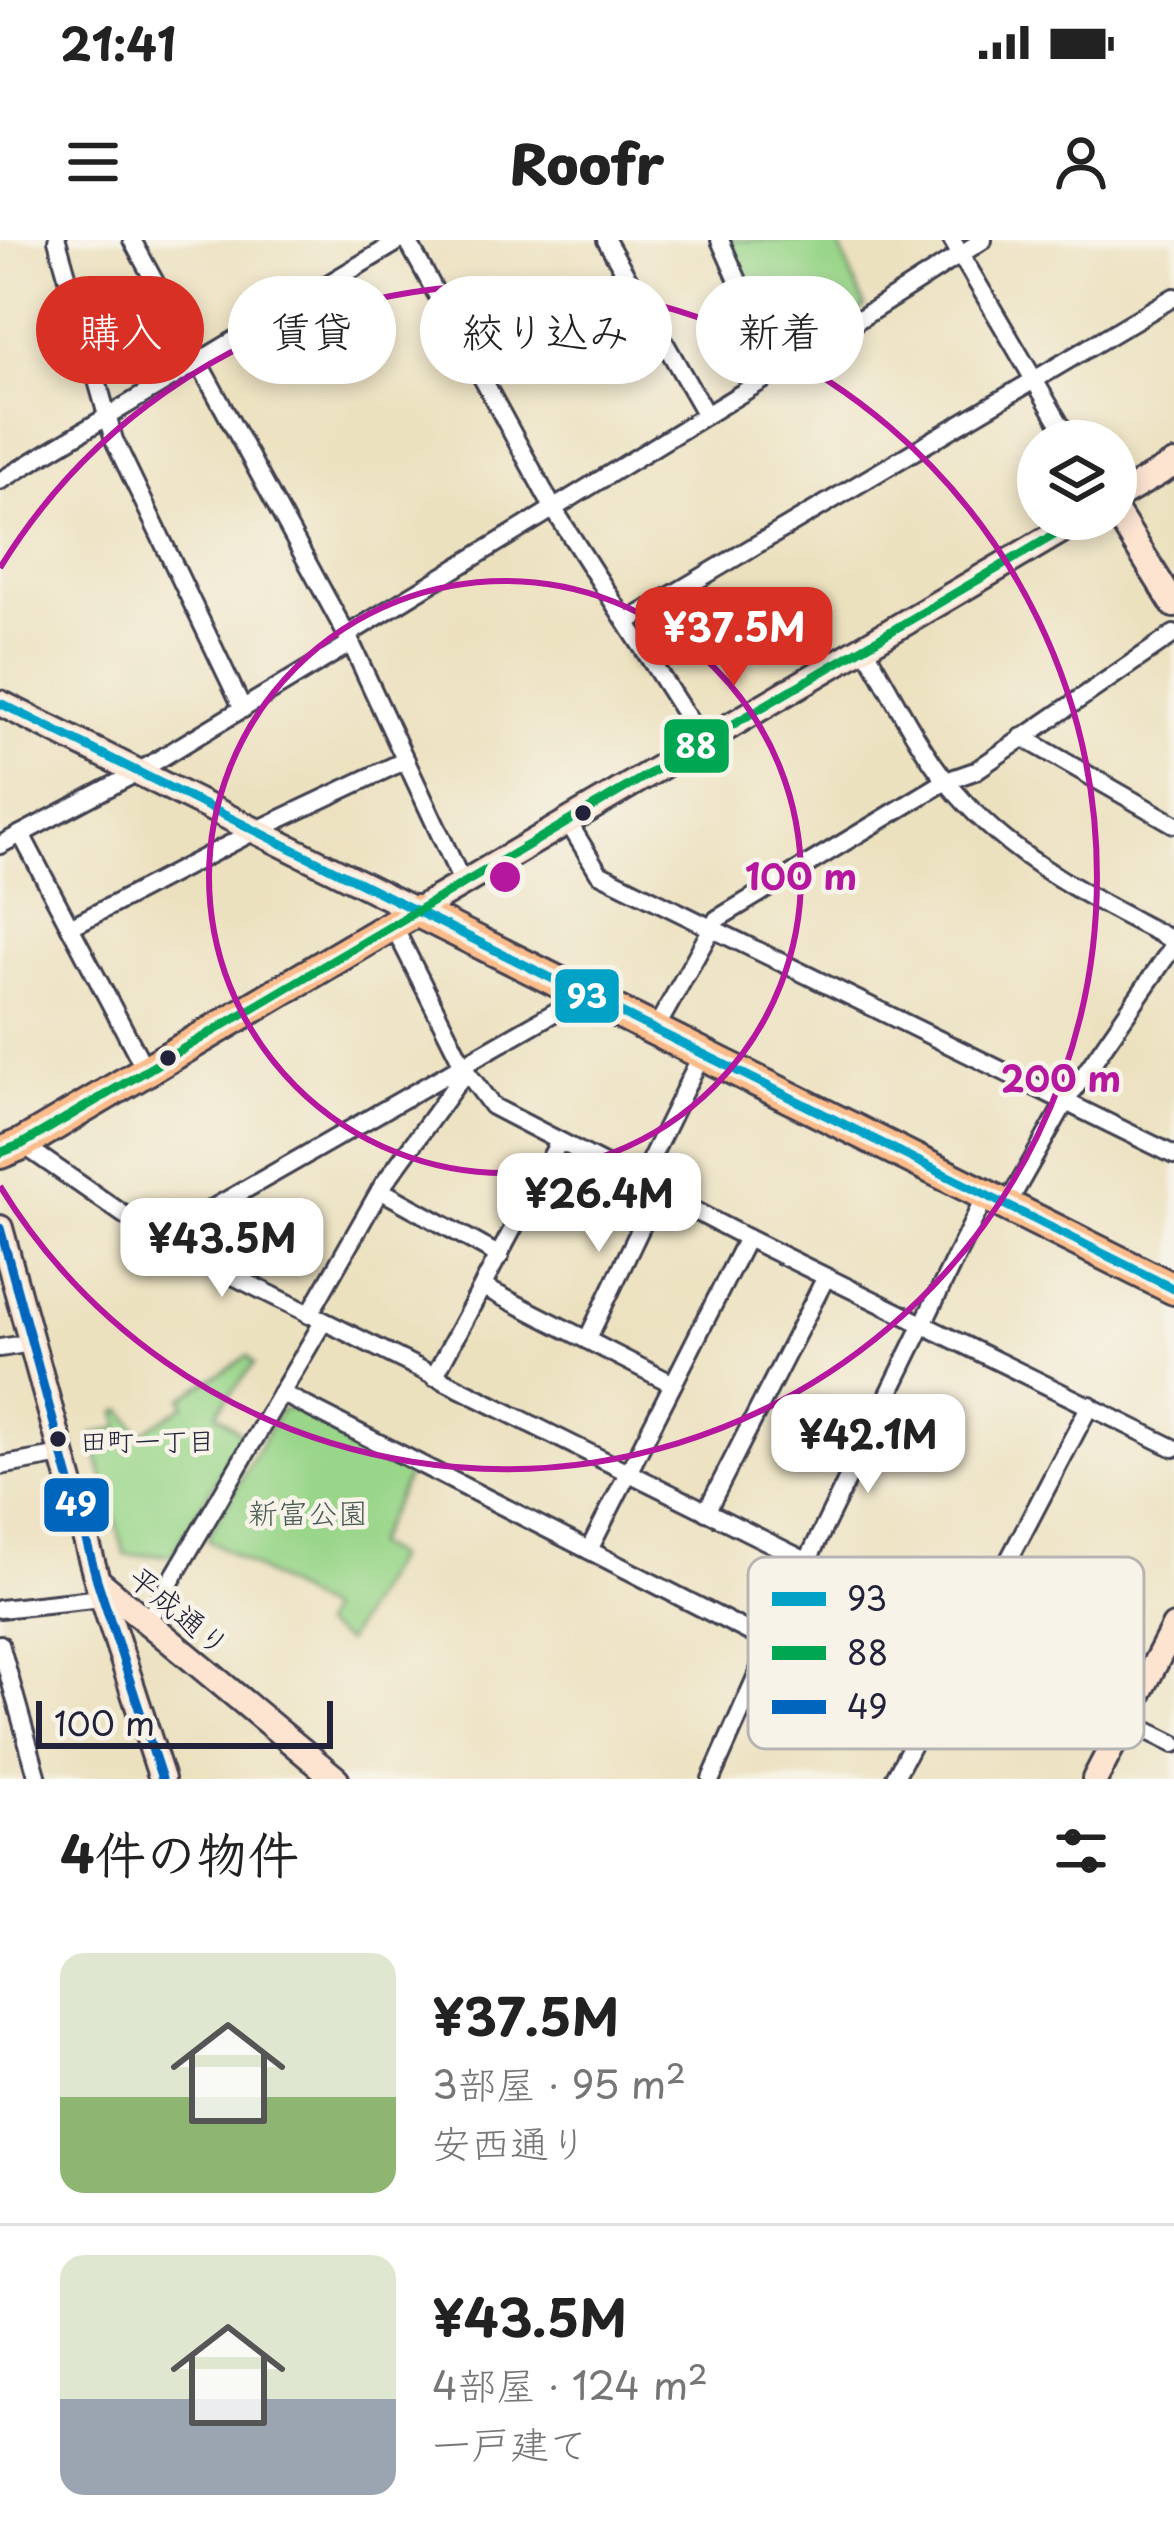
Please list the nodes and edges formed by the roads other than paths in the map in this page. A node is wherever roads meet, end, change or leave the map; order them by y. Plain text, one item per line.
1 (57, 240) edge
2 (132, 240) edge
3 (404, 240) edge
4 (606, 240) edge
5 (720, 240) edge
6 (983, 240) edge
7 (956, 248) edge
8 (152, 276) edge
9 (736, 276) edge
10 (1174, 297) edge
11 (864, 312) edge
12 (204, 357) edge
13 (204, 369) edge
14 (1033, 382) junction
15 (160, 384) edge
16 (757, 384) edge
17 (706, 415) junction
18 (107, 416) junction
19 (1057, 420) edge
20 (1174, 464) edge
21 (0, 481) edge
22 (1137, 486) edge
23 (553, 508) junction
24 (1045, 540) edge
25 (1134, 540) edge
26 (1174, 604) edge
27 (628, 621) junction
28 (1174, 634) edge
29 (349, 639) junction
30 (864, 647) junction
31 (0, 703) edge
32 (243, 709) junction
33 (1022, 737) junction
34 (703, 742) junction
35 (406, 760) junction
36 (138, 772) junction
37 (946, 781) junction
38 (568, 822) junction
39 (1174, 824) edge
40 (255, 831) junction
41 (21, 834) junction
42 (0, 844) edge
43 (464, 884) junction
44 (404, 918) junction
45 (70, 927) junction
46 (710, 928) junction
47 (1174, 943) edge
48 (585, 995) junction
49 (655, 1030) junction
50 (702, 1054) junction
51 (464, 1067) junction
52 (146, 1071) junction
53 (1066, 1101) junction
54 (559, 1142) junction
55 (11, 1149) edge
56 (1174, 1154) edge
57 (639, 1183) junction
58 (380, 1190) junction
59 (658, 1192) junction
60 (997, 1200) junction
61 (0, 1228) edge
62 (747, 1238) junction
63 (159, 1239) junction
64 (500, 1256) junction
65 (826, 1276) junction
66 (483, 1287) junction
67 (1174, 1289) edge
68 (316, 1318) junction
69 (923, 1323) junction
70 (587, 1340) junction
71 (32, 1343) junction
72 (0, 1348) edge
73 (434, 1377) junction
74 (674, 1384) junction
75 (281, 1393) junction
76 (1090, 1405) junction
77 (1174, 1448) edge
78 (62, 1455) junction
79 (0, 1466) edge
80 (628, 1474) junction
81 (706, 1512) junction
82 (590, 1550) junction
83 (797, 1557) edge
84 (809, 1557) edge
85 (1012, 1557) edge
86 (100, 1589) junction
87 (0, 1609) edge
88 (147, 1622) junction
89 (1174, 1628) edge
90 (748, 1631) edge
91 (0, 1644) edge
92 (1144, 1686) edge
93 (748, 1697) edge
94 (1144, 1729) edge
95 (1174, 1744) edge
96 (910, 1749) edge
97 (1111, 1749) edge
98 (38, 1779) edge
99 (162, 1779) edge
100 (336, 1779) edge
101 (711, 1779) edge
102 (894, 1779) edge
103 (1095, 1779) edge

1 - 18 street
2 - 8 street
3 - 12 street
3 - 23 street
4 - 17 street
5 - 9 street
6 - 7 street
7 - 11 street
7 - 14 street
10 - 14 street
13 - 29 street
14 - 19 street
14 - 27 street
15 - 18 street
16 - 17 street
17 - 23 street
18 - 21 street
18 - 32 street
20 - 22 main road
23 - 27 street
23 - 29 street
24 - 30 main road
25 - 26 main road
27 - 34 street
28 - 33 street
29 - 32 street
29 - 35 street
30 - 34 main road
30 - 37 street
31 - 36 main road
32 - 36 street
33 - 37 street
33 - 39 street
34 - 38 main road
35 - 40 street
35 - 43 street
36 - 40 main road
36 - 41 street
37 - 46 street
37 - 47 street
38 - 43 main road
38 - 46 street
40 - 44 main road
40 - 45 street
41 - 42 street
41 - 45 street
43 - 44 main road
44 - 48 highway
44 - 51 street
44 - 52 main road
45 - 52 street
46 - 49 street
46 - 53 street
47 - 53 street
48 - 49 highway
48 - 51 street
49 - 50 highway
50 - 57 street
50 - 60 highway
51 - 54 street
51 - 58 street
51 - 63 street
52 - 55 main road
53 - 56 street
53 - 60 street
54 - 57 street
54 - 64 street
55 - 63 street
57 - 59 street
58 - 64 street
58 - 68 street
59 - 62 street
59 - 70 street
60 - 67 highway
60 - 69 street
61 - 71 main road
62 - 65 street
62 - 74 street
63 - 68 street
64 - 66 street
65 - 69 street
65 - 81 street
66 - 70 street
66 - 73 street
68 - 73 street
68 - 75 street
69 - 76 street
69 - 84 street
70 - 74 street
71 - 72 street
71 - 78 main road
73 - 80 street
74 - 80 street
75 - 82 street
75 - 88 street
76 - 77 street
76 - 85 street
78 - 79 street
78 - 86 main road
80 - 81 street
80 - 82 street
81 - 83 street
82 - 90 street
86 - 87 street
86 - 88 main road, 平成通り
86 - 99 main road
88 - 100 main road, 平成通り
89 - 92 main road
91 - 98 street
93 - 101 street
94 - 95 street
96 - 102 street
97 - 103 main road

